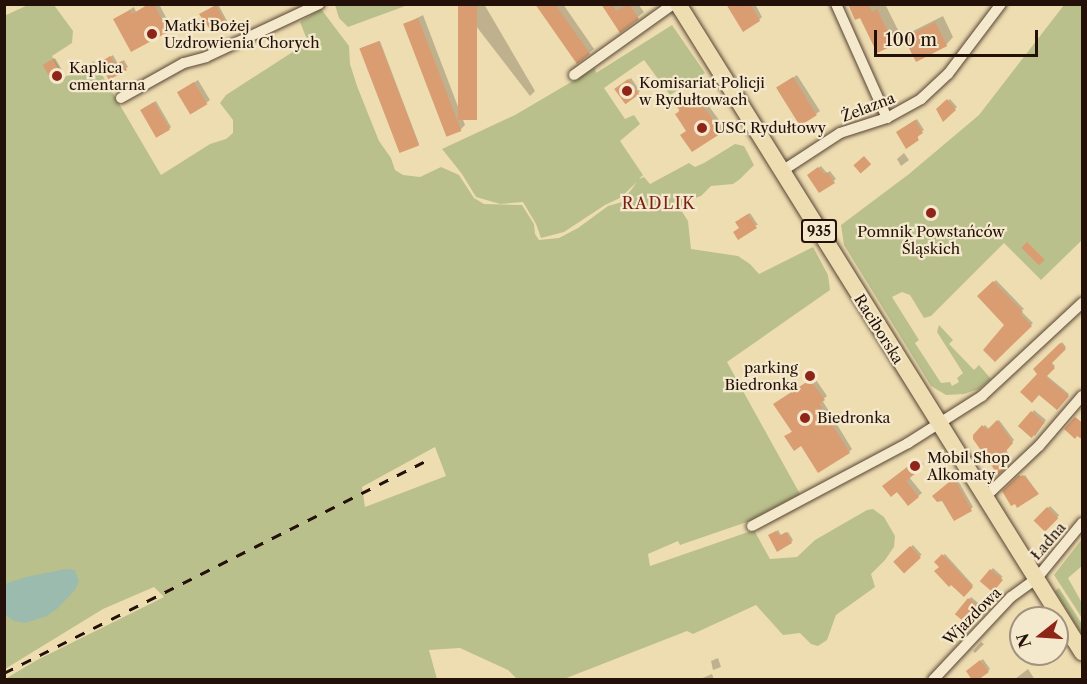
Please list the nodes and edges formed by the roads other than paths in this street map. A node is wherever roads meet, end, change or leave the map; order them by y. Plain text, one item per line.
1 (319, 4) edge
2 (673, 4) edge
3 (678, 4) edge
4 (836, 4) edge
5 (1001, 4) edge
6 (574, 75) dead end
7 (121, 98) dead end
8 (887, 118) junction
9 (782, 171) junction
10 (1083, 303) edge
11 (1083, 396) edge
12 (938, 423) junction
13 (985, 497) junction
14 (1083, 523) edge
15 (752, 526) dead end
16 (1036, 578) junction
17 (1083, 652) edge
18 (933, 680) edge

1 - 7 street
2 - 6 street
3 - 9 main road, Raciborska / 935
4 - 8 street
5 - 8 street, Żelazna
8 - 9 street, Żelazna
9 - 12 main road, Raciborska / 935
10 - 12 street
11 - 13 street
12 - 13 main road, Raciborska / 935
12 - 15 street
13 - 16 main road, Raciborska / 935
14 - 16 street, Ładna
16 - 17 main road, Raciborska / 935
16 - 18 street, Wjazdowa

